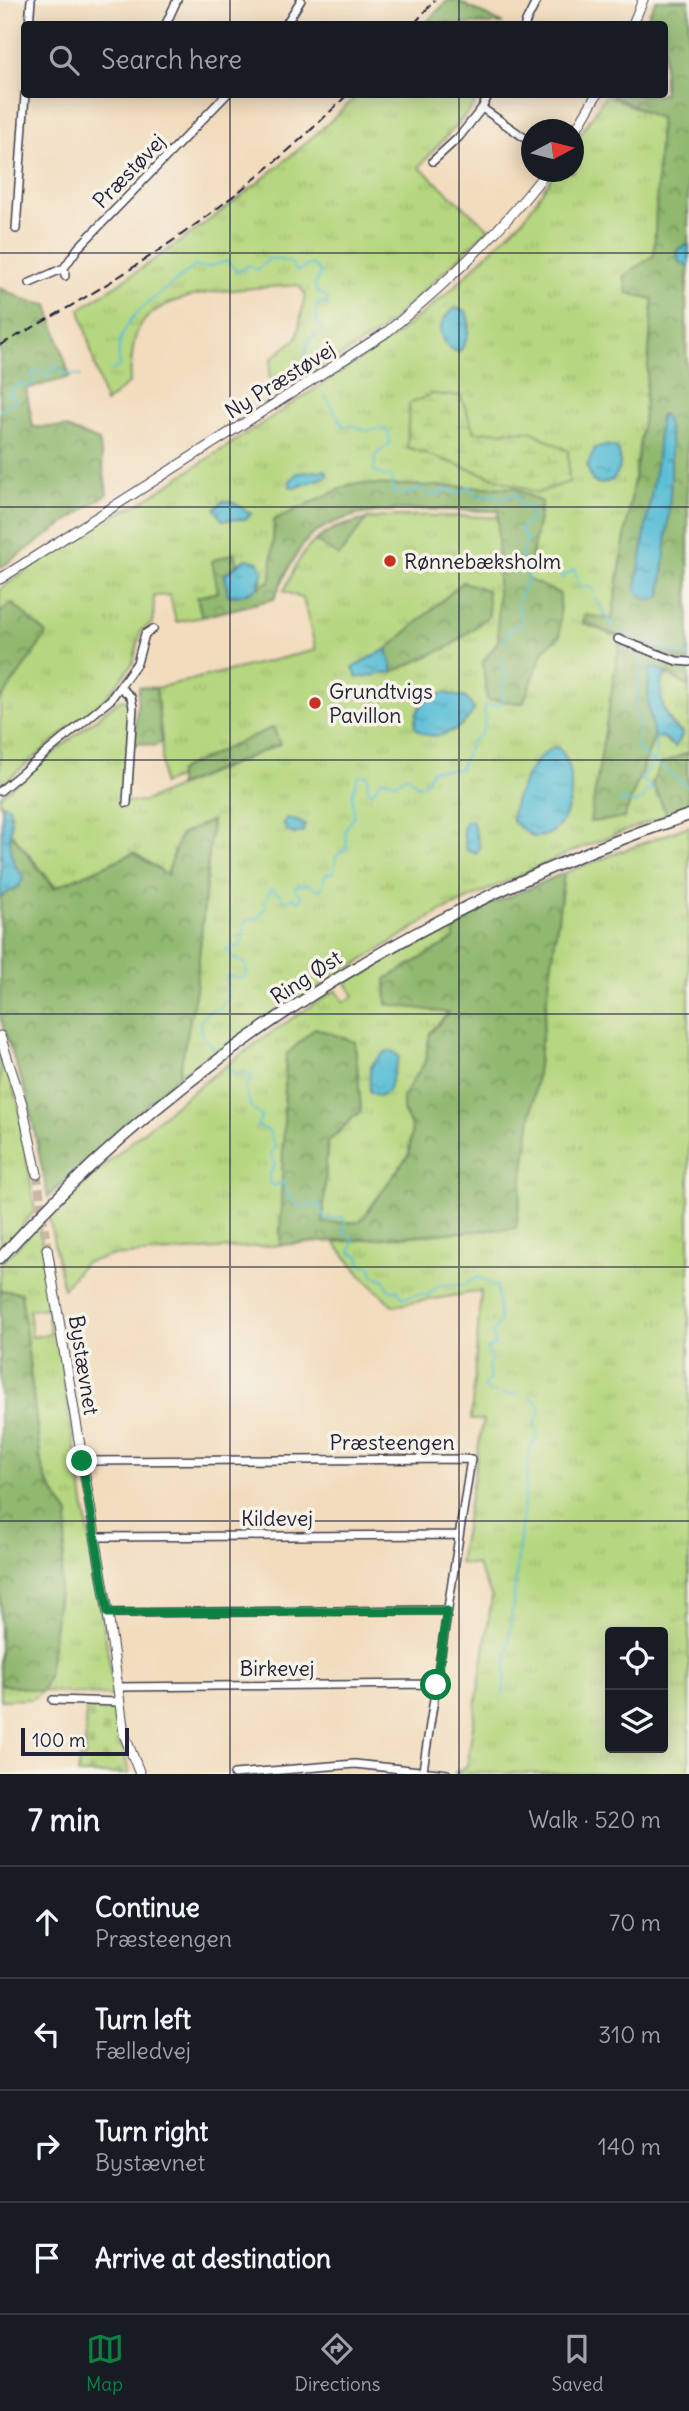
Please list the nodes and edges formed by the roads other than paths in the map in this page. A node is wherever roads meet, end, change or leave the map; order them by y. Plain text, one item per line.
1 (31, 0) edge
2 (177, 0) edge
3 (301, 0) edge
4 (537, 0) edge
5 (643, 0) edge
6 (29, 21) edge
7 (167, 21) edge
8 (288, 21) edge
9 (526, 21) edge
10 (634, 21) edge
11 (25, 98) edge
12 (224, 98) edge
13 (487, 98) edge
14 (595, 98) edge
15 (482, 108) junction
16 (582, 119) edge
17 (521, 136) edge
18 (433, 161) dead end
19 (538, 182) edge
20 (16, 229) dead end
21 (30, 283) dead end
22 (0, 579) edge
23 (153, 629) dead end
24 (618, 639) dead end
25 (689, 662) edge
26 (120, 687) junction
27 (0, 791) edge
28 (127, 803) dead end
29 (689, 815) edge
30 (0, 1036) edge
31 (37, 1174) tunnel mouth
32 (47, 1249) tunnel mouth
33 (0, 1258) edge
34 (82, 1461) junction
35 (459, 1535) junction
36 (95, 1537) junction
37 (447, 1611) junction
38 (108, 1613) junction
39 (436, 1685) junction
40 (118, 1687) junction
41 (53, 1700) dead end
42 (119, 1702) junction
43 (423, 1770) junction
44 (288, 1771) edge
45 (407, 1772) edge
46 (140, 1774) edge
47 (234, 1774) edge
48 (447, 1774) edge

1 - 6 street
2 - 7 street
3 - 8 street
4 - 9 street
5 - 10 street
11 - 20 street
12 - 21 street, Præstøvej
13 - 15 street
14 - 16 street
15 - 17 street
15 - 18 street
19 - 22 street, Ny Præstøvej
23 - 26 street
24 - 25 street
26 - 27 street
26 - 28 street
29 - 33 main road, Ring Øst
30 - 31 street
32 - 34 street, Bystævnet
34 - 35 street, Præsteengen
34 - 36 street, Bystævnet
35 - 36 street, Kildevej
35 - 37 street, Præsteengen
36 - 38 street, Bystævnet
37 - 38 street
37 - 39 street, Præsteengen
38 - 40 street, Bystævnet
39 - 40 street, Birkevej
39 - 43 street, Præsteengen
40 - 42 street, Bystævnet
41 - 42 street
42 - 46 street, Bystævnet
43 - 45 street
43 - 48 street
44 - 45 street
44 - 47 street

